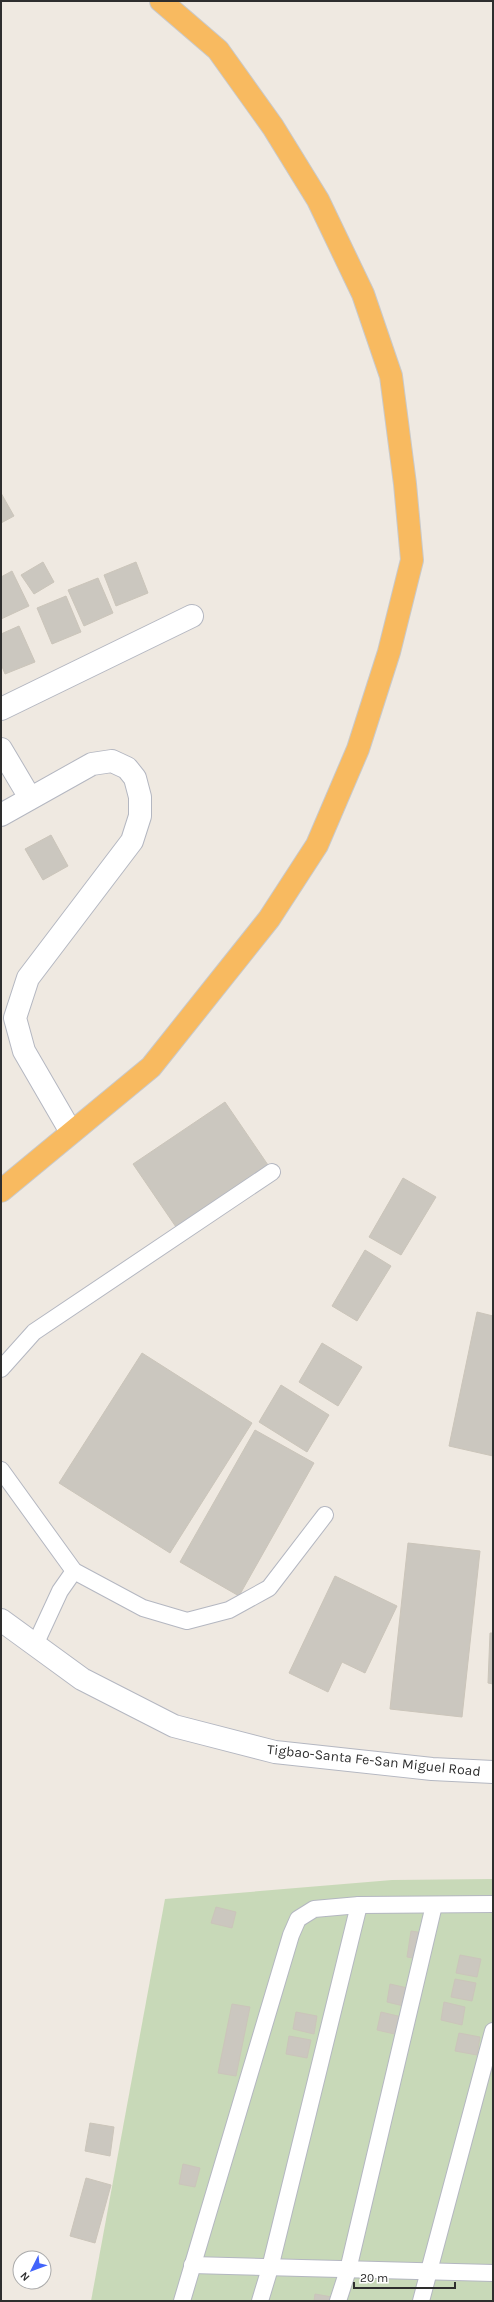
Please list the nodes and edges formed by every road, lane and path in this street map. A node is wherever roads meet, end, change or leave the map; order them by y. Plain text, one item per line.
1 (162, 1) edge
2 (192, 616) dead end
3 (1, 708) edge
4 (1, 749) edge
5 (30, 798) junction
6 (1, 815) edge
7 (71, 1132) junction
8 (272, 1172) dead end
9 (1, 1192) edge
10 (1, 1369) edge
11 (1, 1470) edge
12 (325, 1515) dead end
13 (74, 1571) junction
14 (3, 1626) edge
15 (35, 1645) junction
16 (493, 1772) edge
17 (493, 1904) edge
18 (434, 1905) junction
19 (359, 1906) junction
20 (493, 2031) edge
21 (192, 2265) junction
22 (270, 2268) junction
23 (348, 2270) junction
24 (430, 2272) junction
25 (493, 2273) edge
26 (182, 2301) edge
27 (260, 2301) edge
28 (338, 2301) edge
29 (422, 2301) edge

1 - 7 highway
2 - 3 street
4 - 5 street
5 - 6 street
5 - 7 street
7 - 9 highway
8 - 10 lane
11 - 13 lane
12 - 13 lane
13 - 15 lane
14 - 15 street, Tigbao-Santa Fe-San Miguel Road
15 - 16 street, Tigbao-Santa Fe-San Miguel Road
17 - 18 lane
18 - 19 lane
18 - 23 lane
19 - 21 lane
19 - 22 lane
20 - 24 lane
21 - 22 lane
21 - 26 lane
22 - 23 lane
22 - 27 lane
23 - 24 lane
23 - 28 lane
24 - 25 lane
24 - 29 lane

